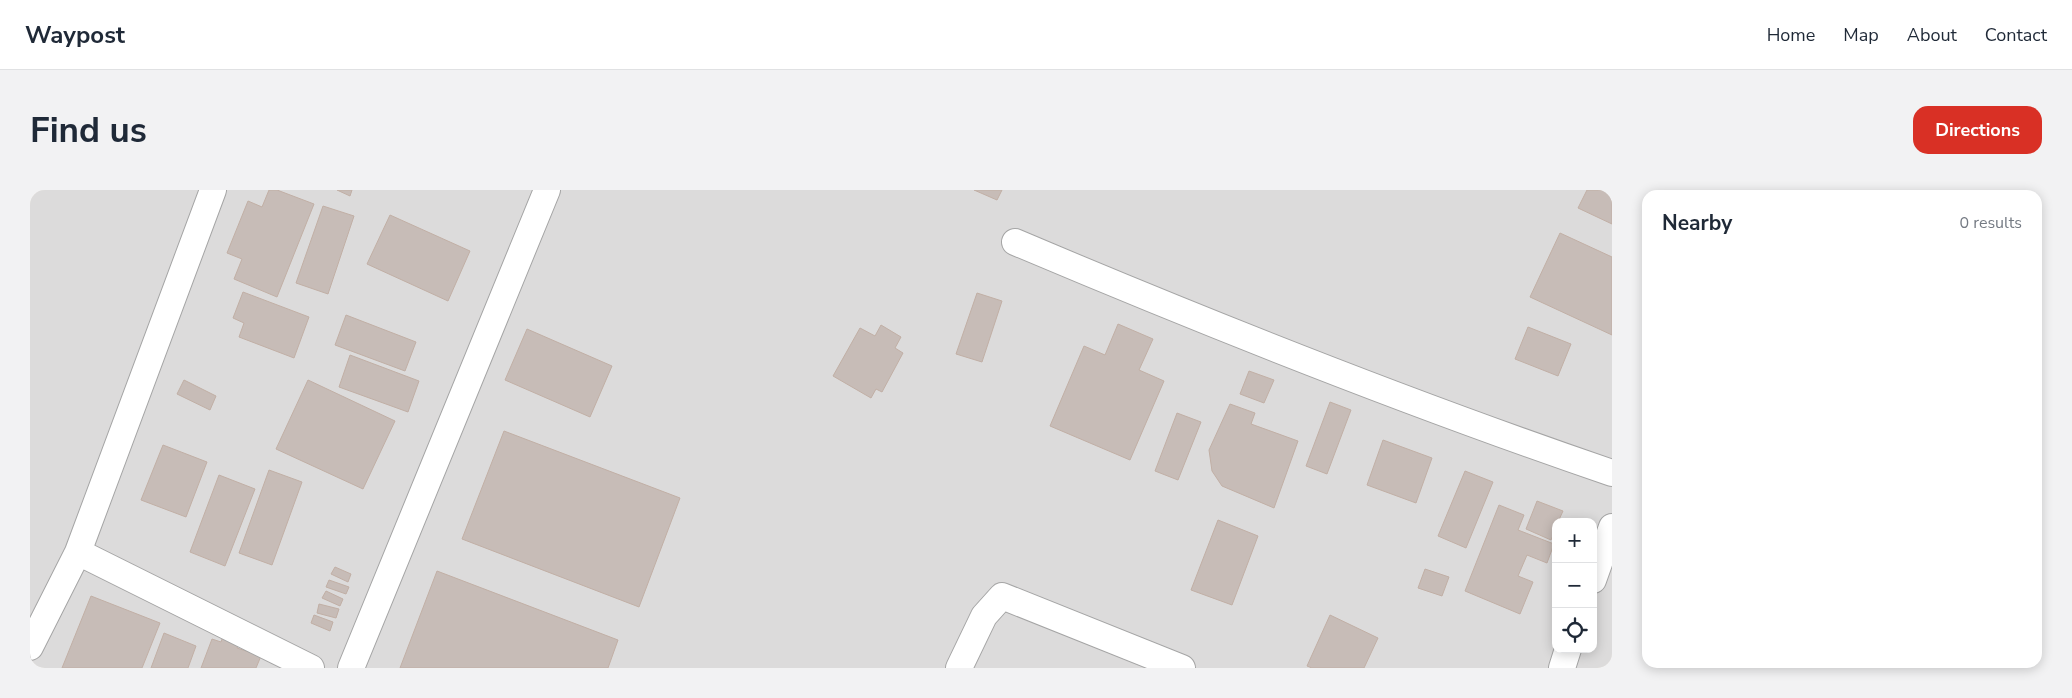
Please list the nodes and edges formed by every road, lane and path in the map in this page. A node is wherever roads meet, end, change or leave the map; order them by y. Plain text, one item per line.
1 (213, 190) edge
2 (547, 190) edge
3 (1015, 242) dead end
4 (1612, 473) edge
5 (1612, 527) edge
6 (78, 552) junction
7 (1597, 569) edge
8 (30, 647) edge
9 (1567, 653) edge
10 (311, 668) edge
11 (351, 668) edge
12 (959, 668) edge
13 (1182, 668) edge
14 (1562, 668) edge

1 - 6 street
2 - 11 street
3 - 4 street
5 - 7 street
6 - 8 street
6 - 10 street
9 - 14 street
12 - 13 street

